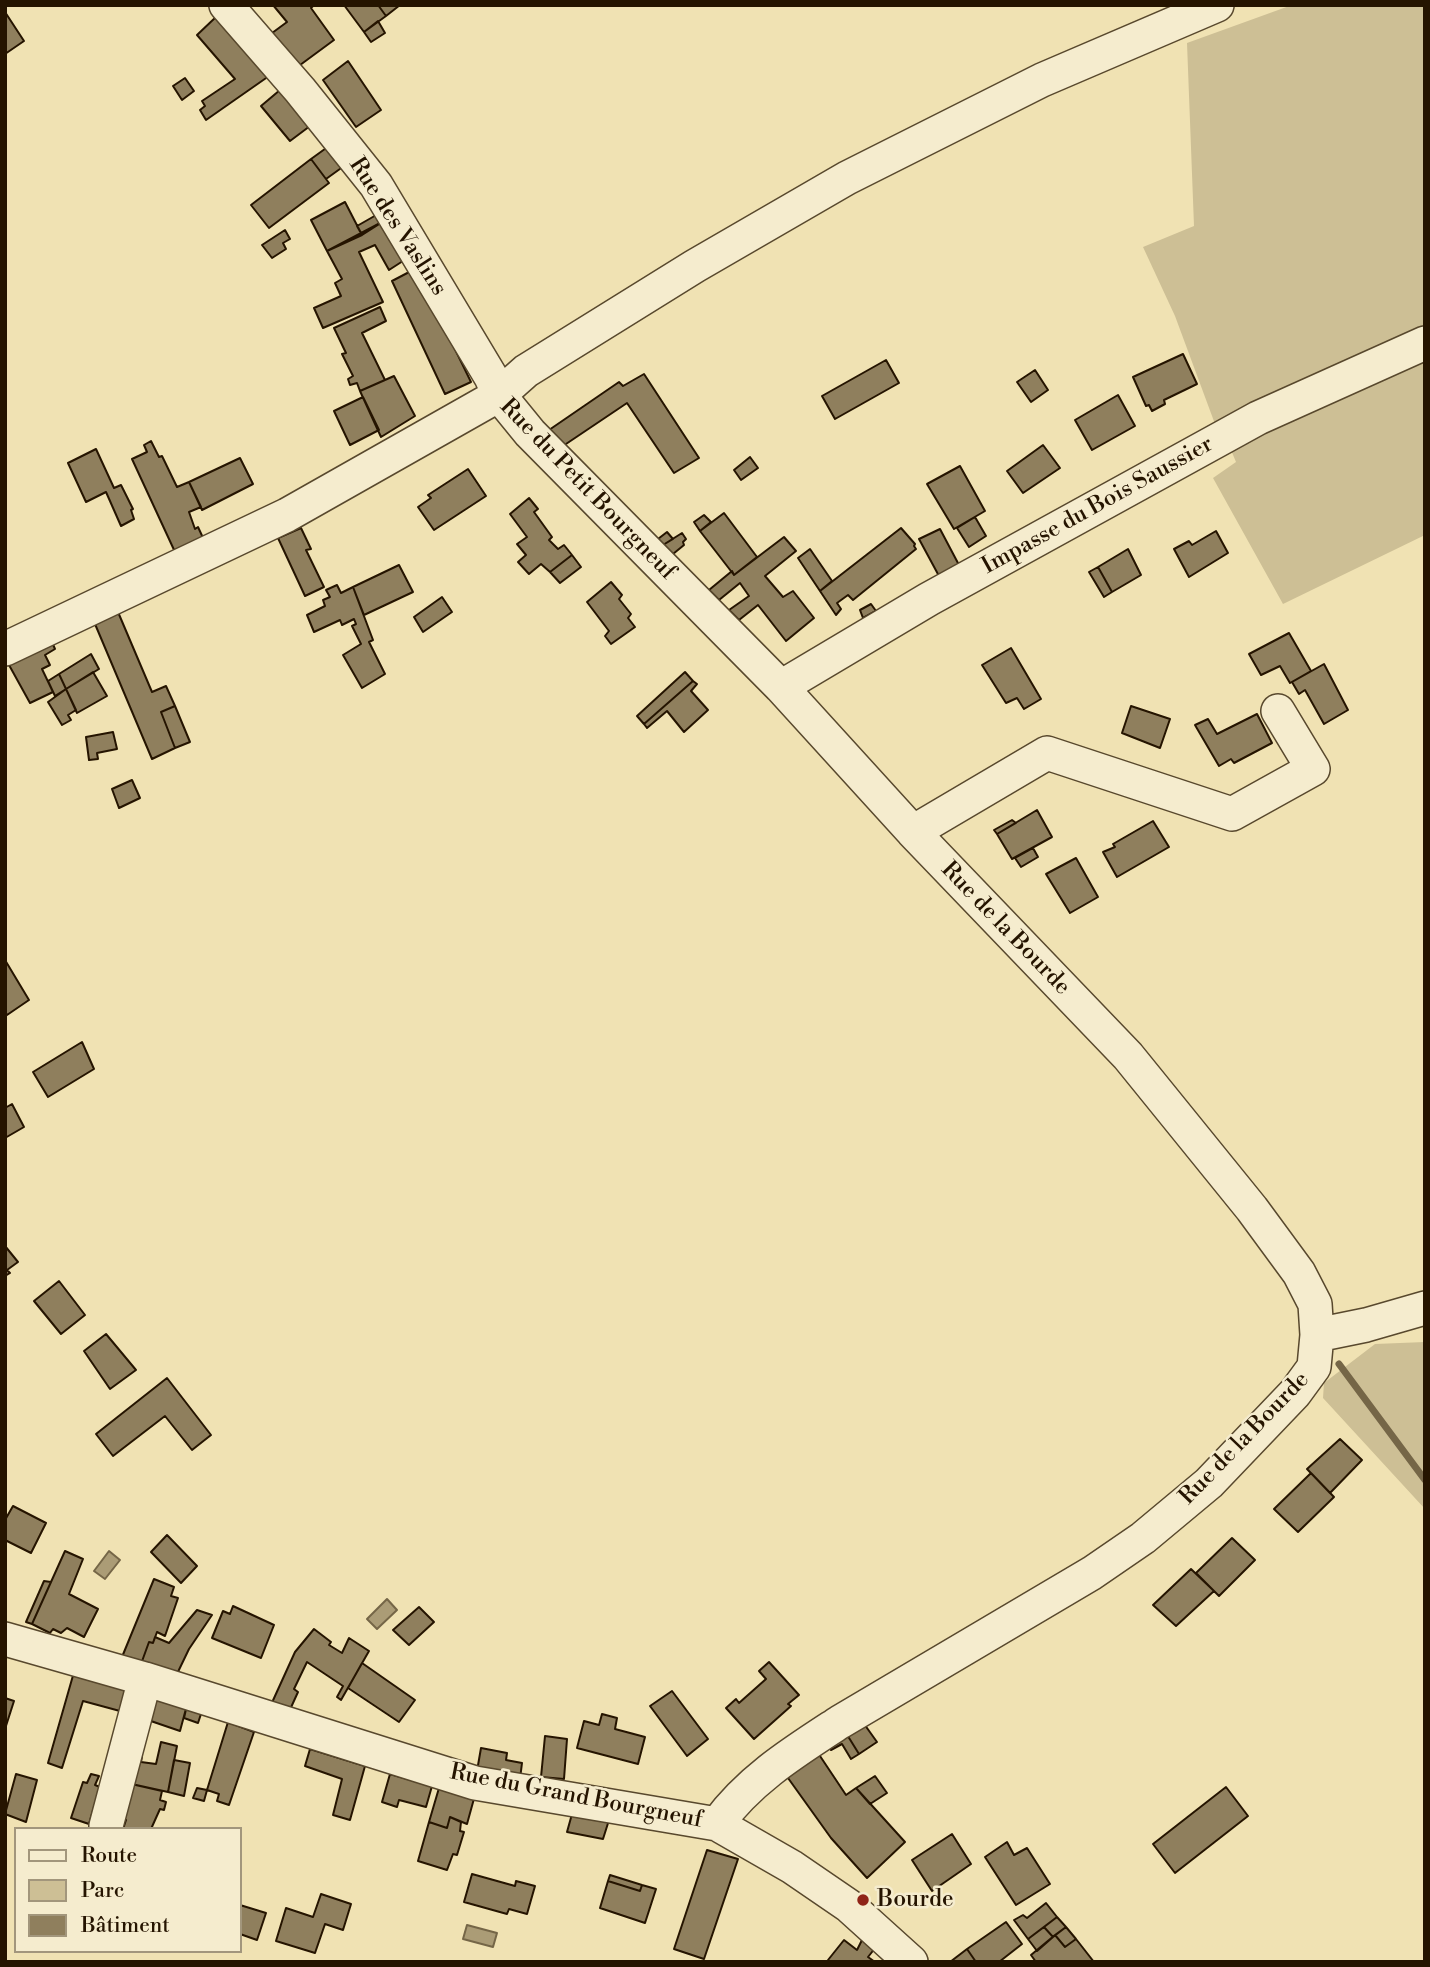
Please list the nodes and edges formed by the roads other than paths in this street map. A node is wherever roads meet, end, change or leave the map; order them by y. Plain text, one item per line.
1 (226, 5) edge
2 (1217, 5) edge
3 (1425, 343) edge
4 (499, 395) junction
5 (5, 649) edge
6 (781, 687) junction
7 (1278, 711) dead end
8 (913, 832) junction
9 (1425, 1307) edge
10 (1317, 1335) junction
11 (5, 1639) edge
12 (145, 1679) junction
13 (717, 1824) junction
14 (106, 1826) dead end
15 (911, 1962) edge

1 - 4 street, Rue des Vaslins
2 - 4 street
3 - 6 street, Impasse du Bois Saussier
4 - 5 street, Rue du Petit Bourgneuf
4 - 6 street, Rue du Petit Bourgneuf
6 - 8 street, Rue du Petit Bourgneuf
7 - 8 street
8 - 10 street, Rue de la Bourde
9 - 10 street
10 - 13 street, Rue de la Bourde
11 - 12 street, Rue du Grand Bourgneuf
12 - 13 street, Rue du Grand Bourgneuf
12 - 14 street
13 - 15 street, Rue du Grand Bourgneuf

